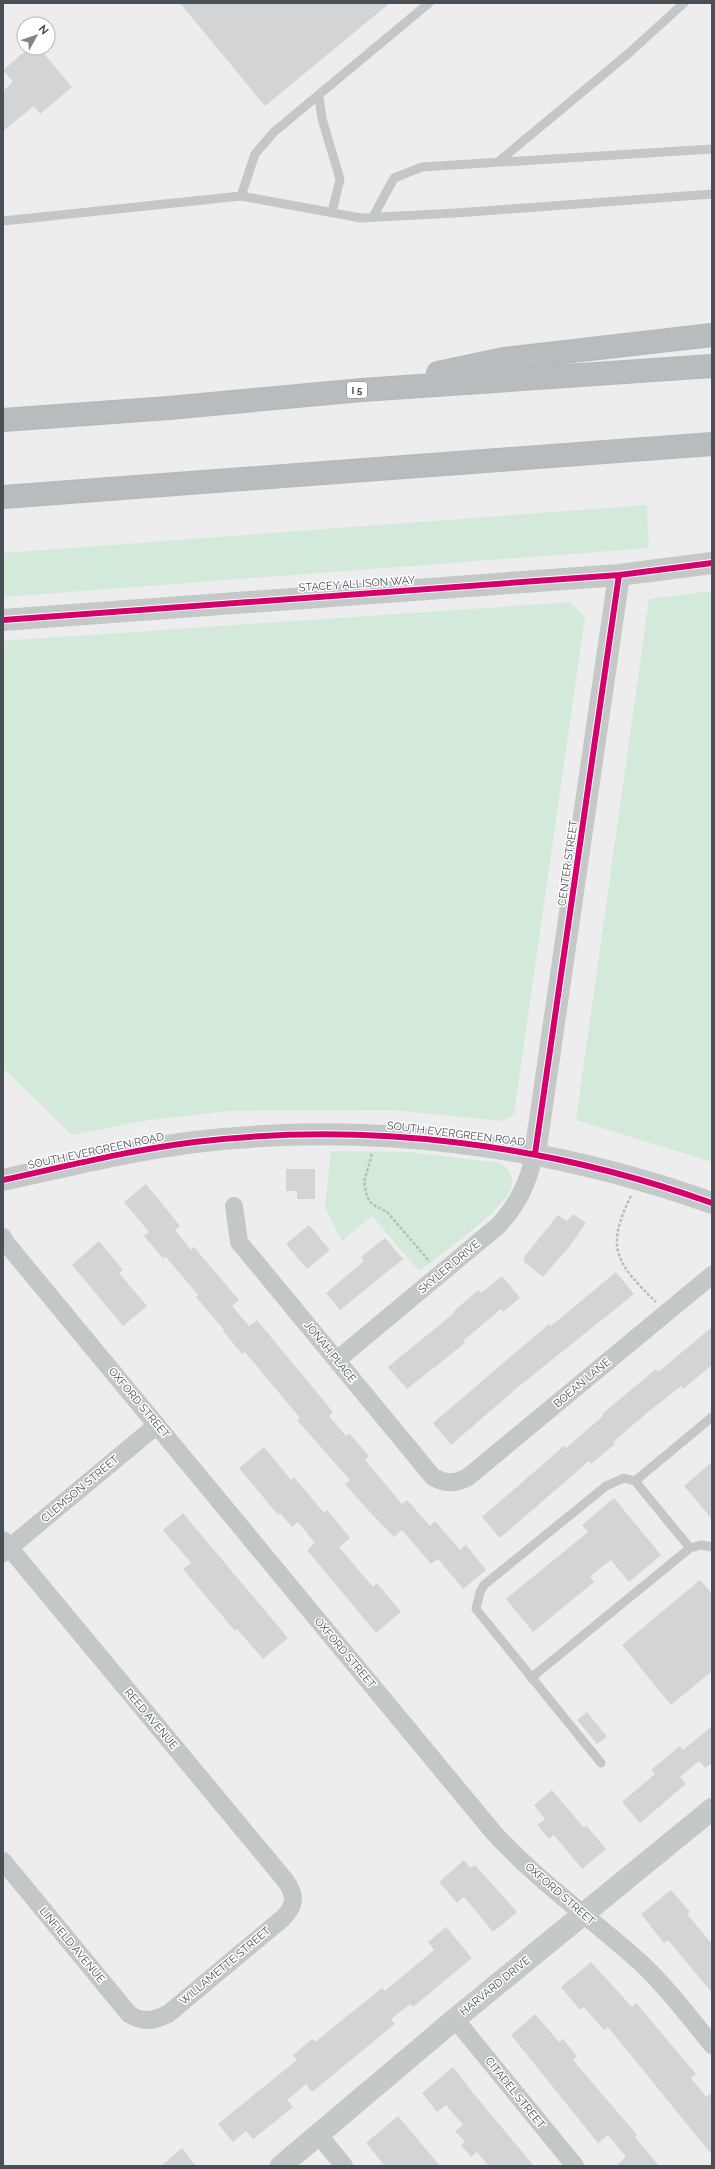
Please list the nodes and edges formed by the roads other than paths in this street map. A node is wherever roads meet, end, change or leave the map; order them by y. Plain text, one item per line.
1 (429, 3) edge
2 (684, 3) edge
3 (319, 96) junction
4 (712, 149) edge
5 (498, 162) junction
6 (712, 194) edge
7 (241, 196) junction
8 (332, 212) junction
9 (373, 217) junction
10 (3, 221) edge
11 (712, 335) edge
12 (712, 366) edge
13 (362, 390) junction
14 (3, 420) edge
15 (712, 444) edge
16 (3, 498) edge
17 (712, 563) edge
18 (619, 575) junction
19 (3, 620) edge
20 (535, 1154) junction
21 (3, 1180) edge
22 (712, 1203) edge
23 (234, 1206) dead end
24 (3, 1237) edge
25 (712, 1275) edge
26 (337, 1360) junction
27 (712, 1417) edge
28 (157, 1425) junction
29 (635, 1481) junction
30 (449, 1483) joint
31 (5, 1547) edge
32 (712, 1547) edge
33 (690, 1548) junction
34 (531, 1678) junction
35 (601, 1763) dead end
36 (712, 1809) edge
37 (3, 1861) edge
38 (294, 1900) joint
39 (583, 1915) junction
40 (455, 2019) junction
41 (146, 2021) joint
42 (712, 2045) edge
43 (318, 2134) junction
44 (281, 2166) edge
45 (344, 2166) edge
46 (575, 2166) edge

1 - 3 lane
2 - 5 lane
3 - 7 lane
3 - 8 lane
4 - 5 lane
5 - 9 lane
6 - 9 lane
7 - 8 lane
7 - 10 lane
8 - 9 lane
11 - 13 highway, I 5
12 - 13 highway, I 5
13 - 14 highway, I 5
15 - 16 highway
17 - 18 street, STACEY ALLISON WAY
18 - 19 street, STACEY ALLISON WAY
18 - 20 street, CENTER STREET
20 - 21 street, SOUTH EVERGREEN ROAD
20 - 22 street, SOUTH EVERGREEN ROAD
20 - 26 street, SKYLER DRIVE
23 - 26 street, JONAH PLACE
24 - 28 street, OXFORD STREET
25 - 30 street, BOEAN LANE
26 - 30 street, JONAH PLACE
27 - 29 lane
28 - 31 street, CLEMSON STREET
28 - 39 street, OXFORD STREET
29 - 33 lane
29 - 34 lane
31 - 38 street, REED AVENUE
32 - 33 lane
33 - 34 lane
34 - 35 lane
36 - 39 street, HARVARD DRIVE
37 - 41 street, LINFIELD AVENUE
38 - 41 street, WILLAMETTE STREET
39 - 40 street, HARVARD DRIVE
39 - 42 street, OXFORD STREET
40 - 43 street, HARVARD DRIVE
40 - 46 street, CITADEL STREET
43 - 44 street, HARVARD DRIVE
43 - 45 street

